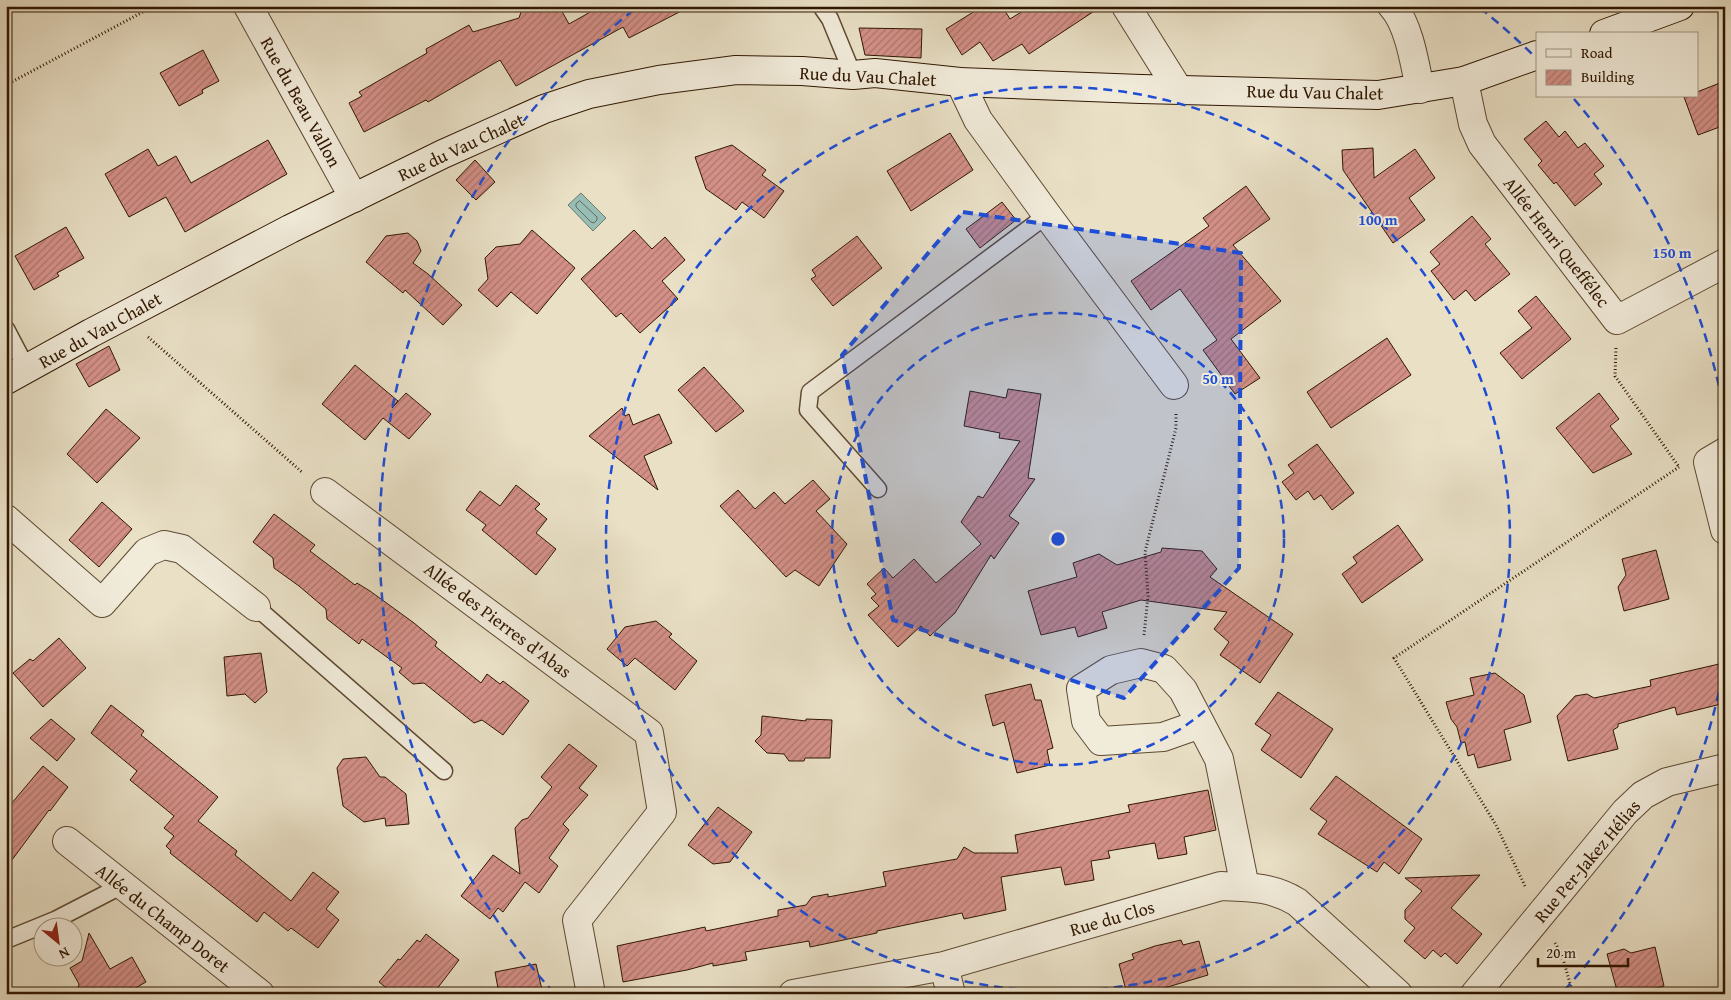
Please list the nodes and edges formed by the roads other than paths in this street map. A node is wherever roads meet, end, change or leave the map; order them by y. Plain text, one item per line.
1 (248, 6) edge
2 (821, 6) edge
3 (1126, 6) edge
4 (1392, 6) edge
5 (1680, 6) edge
6 (1609, 32) edge
7 (1536, 56) edge
8 (853, 75) junction
9 (1464, 81) junction
10 (960, 82) junction
11 (1178, 89) junction
12 (1420, 89) junction
13 (354, 198) junction
14 (1046, 215) junction
15 (1725, 263) edge
16 (6, 330) edge
17 (17, 375) edge
18 (1174, 385) road end
19 (1725, 452) edge
20 (878, 490) dead end
21 (325, 492) road end
22 (6, 519) edge
23 (1725, 530) edge
24 (256, 607) joint
25 (1200, 724) junction
26 (1725, 768) edge
27 (444, 771) dead end
28 (67, 841) dead end
29 (122, 886) junction
30 (1245, 887) junction
31 (6, 940) edge
32 (944, 966) junction
33 (260, 994) edge
34 (591, 994) edge
35 (793, 994) edge
36 (951, 994) edge
37 (1398, 994) edge
38 (1475, 994) edge

1 - 13 street, Rue du Beau Vallon
2 - 8 lane
3 - 11 street
4 - 12 street
5 - 6 street
7 - 9 street, Rue du Vau Chalet
8 - 10 street, Rue du Vau Chalet
8 - 13 street, Rue du Vau Chalet
9 - 12 street, Rue du Vau Chalet
9 - 15 street, Allée Henri Queffélec
10 - 11 street, Rue du Vau Chalet
10 - 14 street, Rue du Vau Chalet
11 - 12 street, Rue du Vau Chalet
13 - 17 street, Rue du Vau Chalet
14 - 18 street, Rue du Vau Chalet
14 - 20 lane
16 - 17 lane
19 - 23 street
21 - 34 street, Allée des Pierres d'Abas
22 - 24 street
24 - 27 lane
25 - 25 street
25 - 30 street
26 - 38 street, Rue Per-Jakez Hélias
28 - 29 street, Allée du Champ Doret
29 - 31 lane
29 - 33 street, Allée du Champ Doret
30 - 32 street, Rue du Clos
30 - 37 street, Rue du Clos
32 - 35 street, Rue du Clos
32 - 36 street

